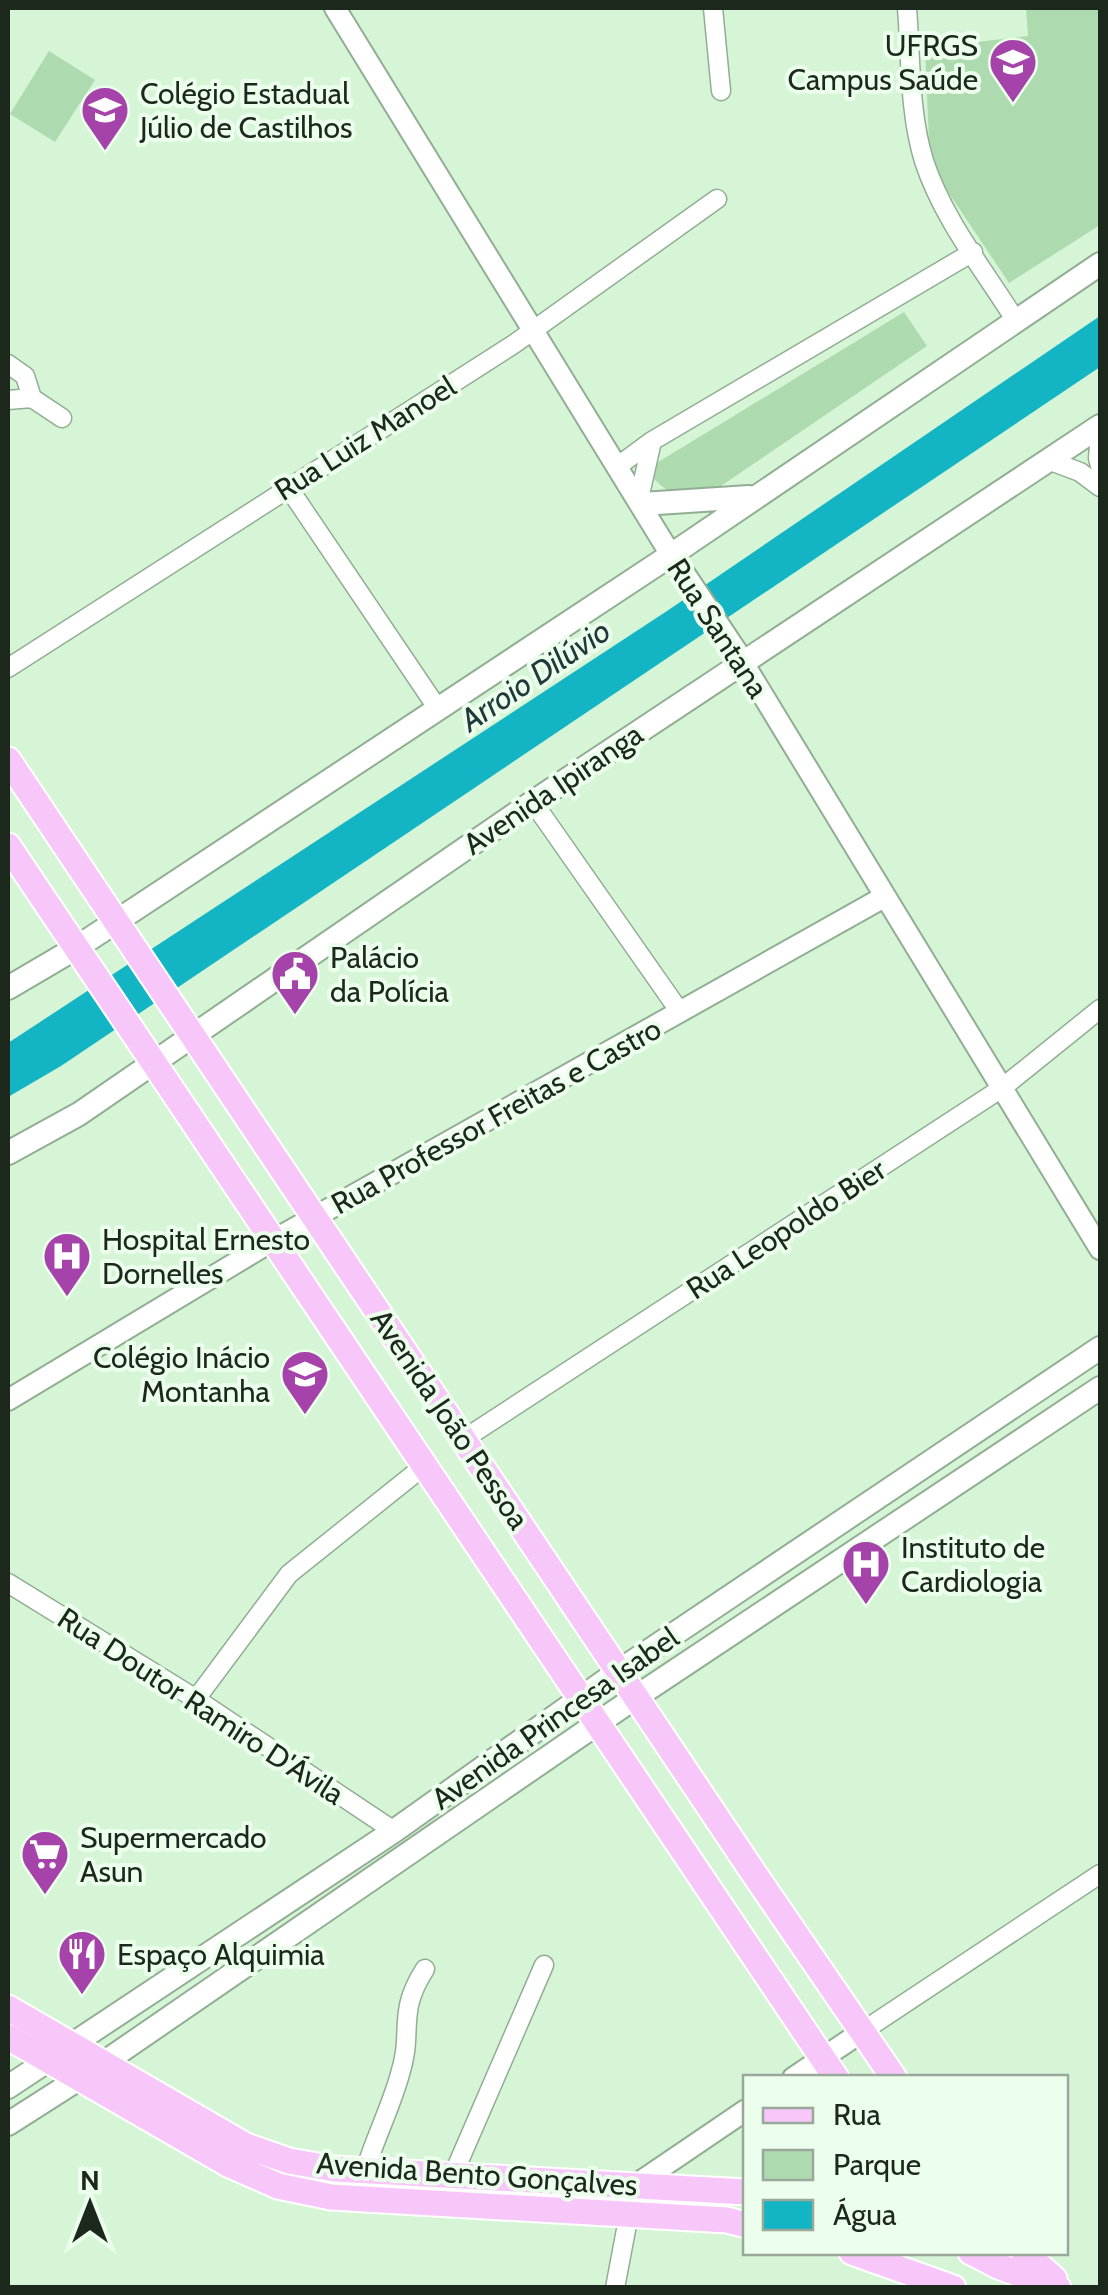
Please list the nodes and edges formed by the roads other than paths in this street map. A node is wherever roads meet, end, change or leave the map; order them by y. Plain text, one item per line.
1 (335, 8) edge
2 (712, 8) edge
3 (907, 8) edge
4 (721, 91) dead end
5 (717, 199) dead end
6 (973, 252) junction
7 (1100, 264) edge
8 (1016, 321) junction
9 (532, 329) junction
10 (8, 364) edge
11 (32, 398) junction
12 (8, 400) edge
13 (62, 418) dead end
14 (1100, 426) edge
15 (1100, 434) edge
16 (652, 440) junction
17 (1048, 460) junction
18 (618, 466) junction
19 (1100, 466) edge
20 (1100, 486) edge
21 (288, 487) junction
22 (753, 496) junction
23 (640, 501) junction
24 (676, 562) junction
25 (742, 662) junction
26 (8, 668) edge
27 (438, 709) junction
28 (8, 760) edge
29 (533, 802) junction
30 (8, 846) edge
31 (884, 897) junction
32 (115, 922) junction
33 (76, 948) junction
34 (8, 988) edge
35 (1100, 1009) edge
36 (680, 1012) junction
37 (194, 1036) junction
38 (154, 1063) junction
39 (1002, 1088) junction
40 (8, 1152) edge
41 (314, 1219) junction
42 (272, 1241) junction
43 (1100, 1249) edge
44 (1100, 1348) edge
45 (1100, 1388) edge
46 (8, 1400) edge
47 (464, 1439) junction
48 (424, 1466) junction
49 (8, 1583) edge
50 (619, 1672) junction
51 (636, 1697) junction
52 (582, 1698) junction
53 (196, 1700) junction
54 (598, 1724) junction
55 (394, 1831) junction
56 (1099, 1879) edge
57 (544, 1965) dead end
58 (426, 1969) dead end
59 (8, 2008) edge
60 (863, 2031) junction
61 (8, 2037) edge
62 (72, 2046) junction
63 (49, 2062) junction
64 (102, 2064) junction
65 (829, 2068) edge
66 (804, 2075) edge
67 (892, 2075) edge
68 (79, 2079) junction
69 (8, 2087) edge
70 (743, 2112) edge
71 (8, 2124) edge
72 (365, 2171) junction
73 (453, 2175) junction
74 (637, 2184) junction
75 (743, 2192) edge
76 (630, 2214) junction
77 (743, 2224) edge
78 (861, 2255) edge
79 (909, 2255) edge
80 (977, 2255) edge
81 (1028, 2255) edge
82 (946, 2285) edge
83 (616, 2288) edge
84 (1058, 2288) edge
85 (1066, 2288) edge

1 - 9 street, Rua Santana
2 - 4 street
3 - 6 street
5 - 9 street, Rua Luiz Manoel
6 - 8 street
6 - 16 street
7 - 8 main road
8 - 22 main road
9 - 18 street, Rua Santana
9 - 21 street, Rua Luiz Manoel
10 - 11 street
11 - 12 street
11 - 13 street
14 - 17 main road, Avenida Ipiranga
15 - 19 street
16 - 18 street
16 - 23 street
17 - 20 street
17 - 25 main road, Avenida Ipiranga
18 - 23 street, Rua Santana
21 - 26 street, Rua Luiz Manoel
21 - 27 street
22 - 23 main road
22 - 24 main road
23 - 24 street, Rua Santana
24 - 25 main road, Rua Santana
24 - 27 main road
25 - 29 main road, Avenida Ipiranga
25 - 31 street, Rua Santana
27 - 32 main road
28 - 32 main road, Avenida João Pessoa
29 - 36 street
29 - 37 main road, Avenida Ipiranga
30 - 33 main road, Avenida João Pessoa
31 - 36 street, Rua Professor Freitas e Castro
31 - 39 street, Rua Santana
32 - 33 main road
32 - 37 main road, Avenida João Pessoa
33 - 34 main road
33 - 38 main road, Avenida João Pessoa
35 - 39 street, Rua Leopoldo Bier
36 - 41 street, Rua Professor Freitas e Castro
37 - 38 main road, Avenida Ipiranga
37 - 41 main road, Avenida João Pessoa
38 - 40 main road, Avenida Ipiranga
38 - 42 main road, Avenida João Pessoa
39 - 43 street, Rua Santana
39 - 47 street, Rua Leopoldo Bier
41 - 42 street, Rua Professor Freitas e Castro
41 - 47 main road, Avenida João Pessoa
42 - 46 street, Rua Professor Freitas e Castro
42 - 48 main road, Avenida João Pessoa
44 - 50 main road, Avenida Princesa Isabel
45 - 51 main road, Avenida Princesa Isabel
47 - 50 main road, Avenida João Pessoa
48 - 52 main road, Avenida João Pessoa
48 - 53 street
49 - 53 street, Rua Doutor Ramiro D'Ávila
50 - 51 main road, Avenida João Pessoa
50 - 52 main road, Avenida Princesa Isabel
51 - 54 main road, Avenida Princesa Isabel
51 - 60 main road, Avenida João Pessoa
52 - 54 main road, Avenida João Pessoa
52 - 55 main road, Avenida Princesa Isabel
53 - 55 street, Rua Doutor Ramiro D'Ávila
54 - 64 main road, Avenida Princesa Isabel
54 - 65 main road, Avenida João Pessoa
55 - 62 main road, Avenida Princesa Isabel
56 - 60 street
57 - 73 street
58 - 72 street
59 - 62 main road, Avenida Bento Gonçalves
60 - 65 street
60 - 67 main road, Avenida João Pessoa
61 - 63 main road, Avenida Bento Gonçalves
62 - 63 main road, Avenida Princesa Isabel
62 - 64 main road, Avenida Bento Gonçalves
63 - 68 main road, Avenida Bento Gonçalves
63 - 69 main road, Avenida Princesa Isabel
64 - 68 main road, Avenida Princesa Isabel
64 - 72 main road, Avenida Bento Gonçalves
65 - 66 street
68 - 71 main road, Avenida Princesa Isabel
68 - 76 main road, Avenida Bento Gonçalves
70 - 74 street
72 - 73 main road, Avenida Bento Gonçalves
73 - 74 main road, Avenida Bento Gonçalves
74 - 75 main road, Avenida Bento Gonçalves
76 - 77 main road, Avenida Bento Gonçalves
76 - 83 street
78 - 82 main road
79 - 82 main road
80 - 84 main road
81 - 85 main road

